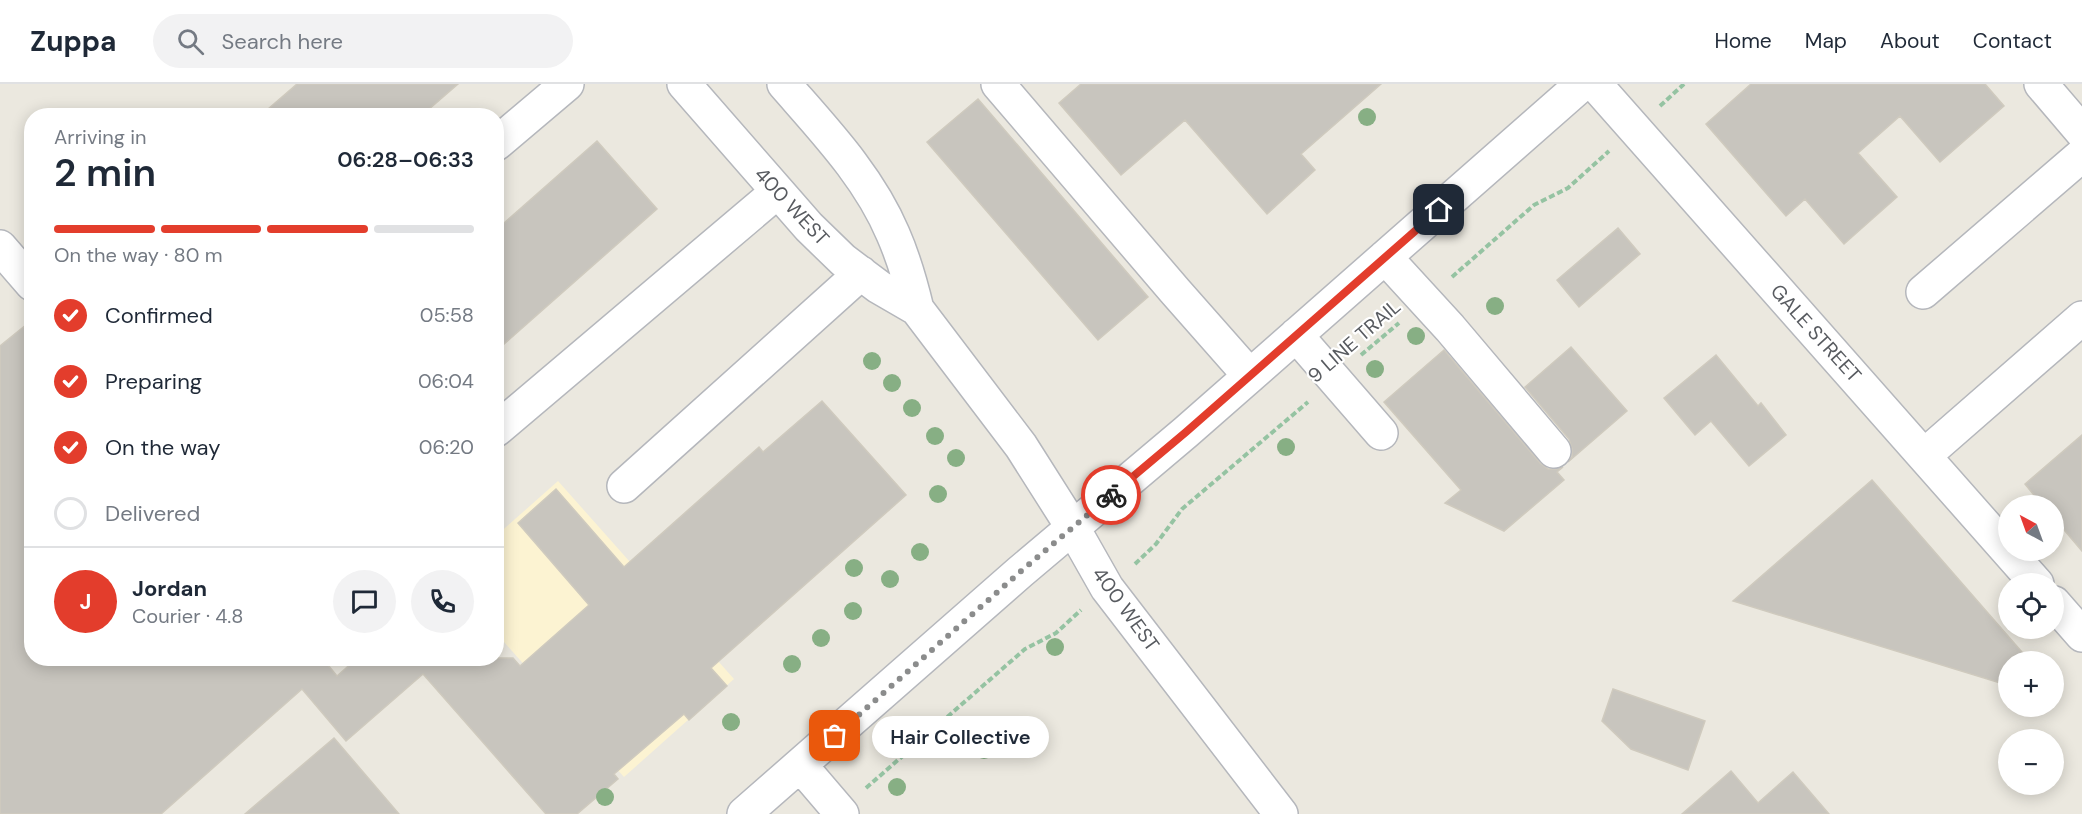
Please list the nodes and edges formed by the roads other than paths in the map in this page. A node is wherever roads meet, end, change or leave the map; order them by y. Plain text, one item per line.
1 (567, 84) edge
2 (684, 84) edge
3 (784, 84) edge
4 (998, 84) edge
5 (1582, 84) edge
6 (1595, 84) edge
7 (2041, 84) edge
8 (2082, 132) edge
9 (504, 137) edge
10 (2082, 155) edge
11 (777, 192) junction
12 (0, 247) edge
13 (1385, 257) junction
14 (861, 273) junction
15 (24, 275) edge
16 (1923, 292) dead end
17 (917, 309) junction
18 (2082, 318) edge
19 (1296, 335) junction
20 (1250, 376) junction
21 (504, 423) edge
22 (1381, 433) dead end
23 (1554, 451) dead end
24 (1925, 455) junction
25 (624, 486) dead end
26 (1073, 528) junction
27 (2027, 573) edge
28 (2064, 614) edge
29 (2082, 635) edge
30 (801, 766) junction
31 (841, 813) edge
32 (744, 814) edge
33 (1281, 814) edge

1 - 9 street
2 - 11 street, 400 WEST
3 - 17 street, 400 WEST
4 - 20 street
5 - 13 street
6 - 24 street, GALE STREET
7 - 8 street
10 - 16 street
11 - 14 street, 400 WEST
11 - 21 street
12 - 15 street
13 - 19 street
13 - 23 street
14 - 17 street, 400 WEST
14 - 25 street
17 - 26 street, 400 WEST
18 - 24 street
19 - 20 street
19 - 22 street
20 - 26 street
24 - 27 street, GALE STREET
26 - 30 street
26 - 33 street, 400 WEST
28 - 29 street
30 - 31 street
30 - 32 street

